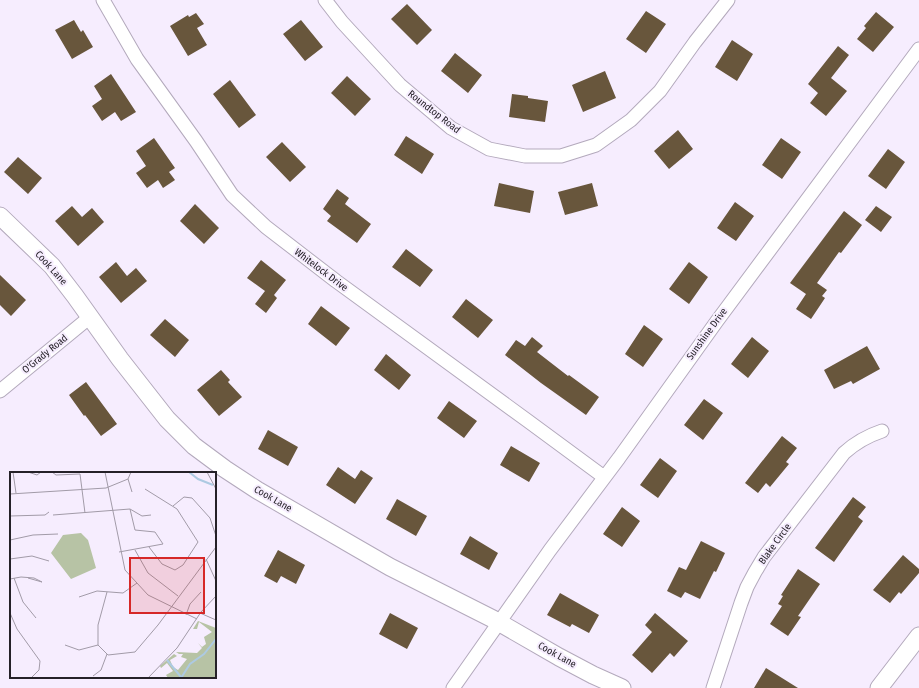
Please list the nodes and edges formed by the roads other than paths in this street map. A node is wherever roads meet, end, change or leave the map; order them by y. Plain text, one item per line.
1 (103, 0) edge
2 (325, 0) edge
3 (728, 0) edge
4 (919, 49) edge
5 (0, 216) edge
6 (90, 317) junction
7 (0, 391) edge
8 (882, 431) dead end
9 (604, 477) junction
10 (499, 622) junction
11 (919, 636) edge
12 (452, 688) edge
13 (622, 688) edge
14 (713, 688) edge
15 (880, 688) edge

1 - 9 street, Whitelock Drive
2 - 3 street, Roundtop Road
4 - 9 street, Sunshine Drive
5 - 6 street, Cook Lane
6 - 7 street, O'Grady Road
6 - 10 street, Cook Lane
8 - 14 street, Blake Circle
9 - 10 street, Sunshine Drive
10 - 12 street, Sunshine Drive
10 - 13 street, Cook Lane
11 - 15 street

